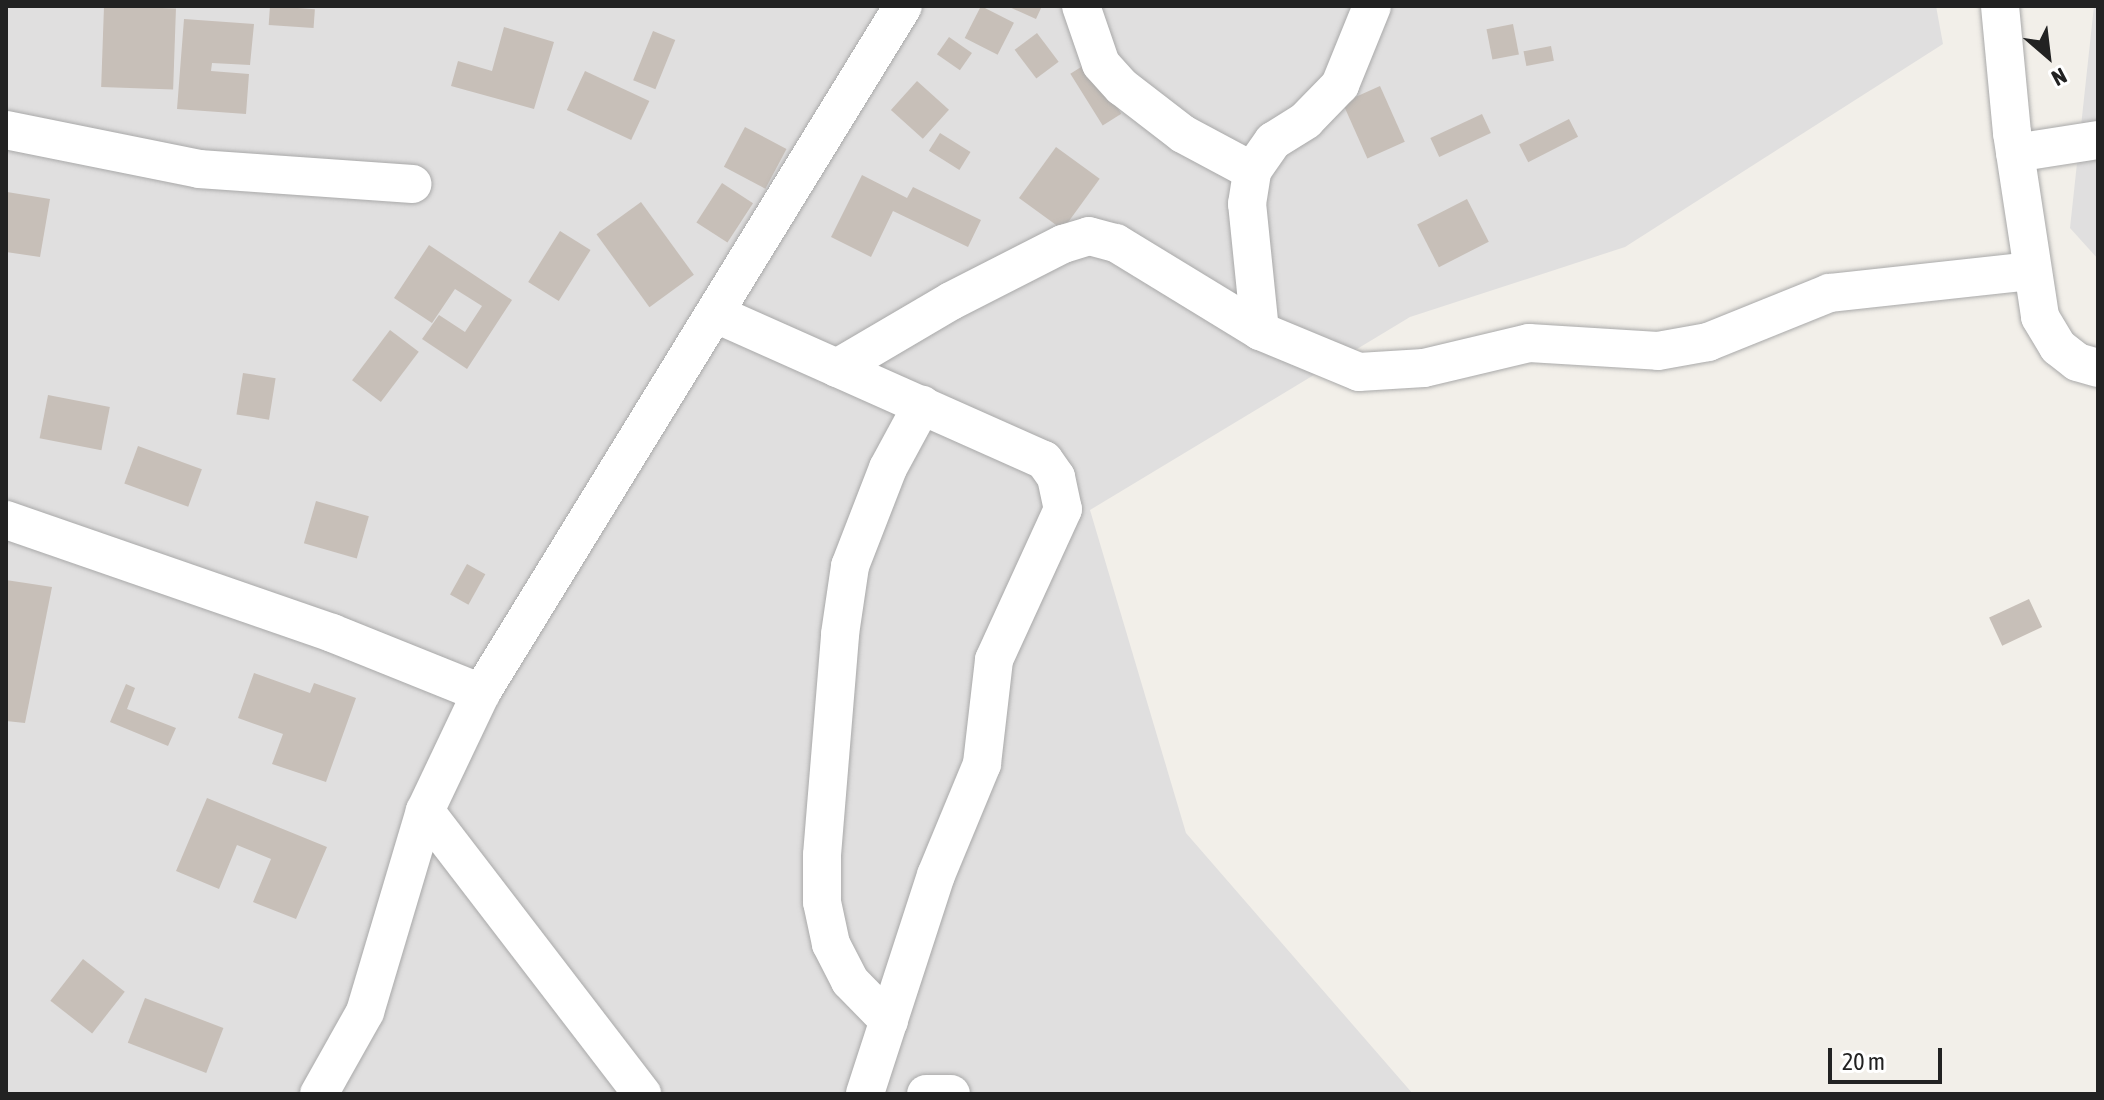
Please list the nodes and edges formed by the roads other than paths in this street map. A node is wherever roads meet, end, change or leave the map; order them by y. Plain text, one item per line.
1 (903, 6) edge
2 (1081, 6) edge
3 (1372, 6) edge
4 (2000, 6) edge
5 (6, 130) edge
6 (2098, 140) edge
7 (2015, 153) junction
8 (1252, 171) junction
9 (412, 184) dead end
10 (2032, 271) junction
11 (716, 314) junction
12 (1260, 331) junction
13 (837, 368) junction
14 (2098, 368) edge
15 (922, 405) junction
16 (6, 520) edge
17 (481, 693) junction
18 (425, 811) junction
19 (889, 1021) junction
20 (319, 1094) edge
21 (642, 1094) edge
22 (865, 1094) edge
23 (926, 1094) edge
24 (951, 1094) edge

1 - 11 street
2 - 8 street
3 - 8 street
4 - 7 street
5 - 9 street
6 - 7 street
7 - 10 street
8 - 12 street
10 - 12 street
10 - 14 street
11 - 13 street
11 - 17 street
12 - 13 street
13 - 15 street
15 - 19 street
15 - 19 street
16 - 17 street
17 - 18 street
18 - 20 street
18 - 21 street
19 - 22 street
23 - 24 street

